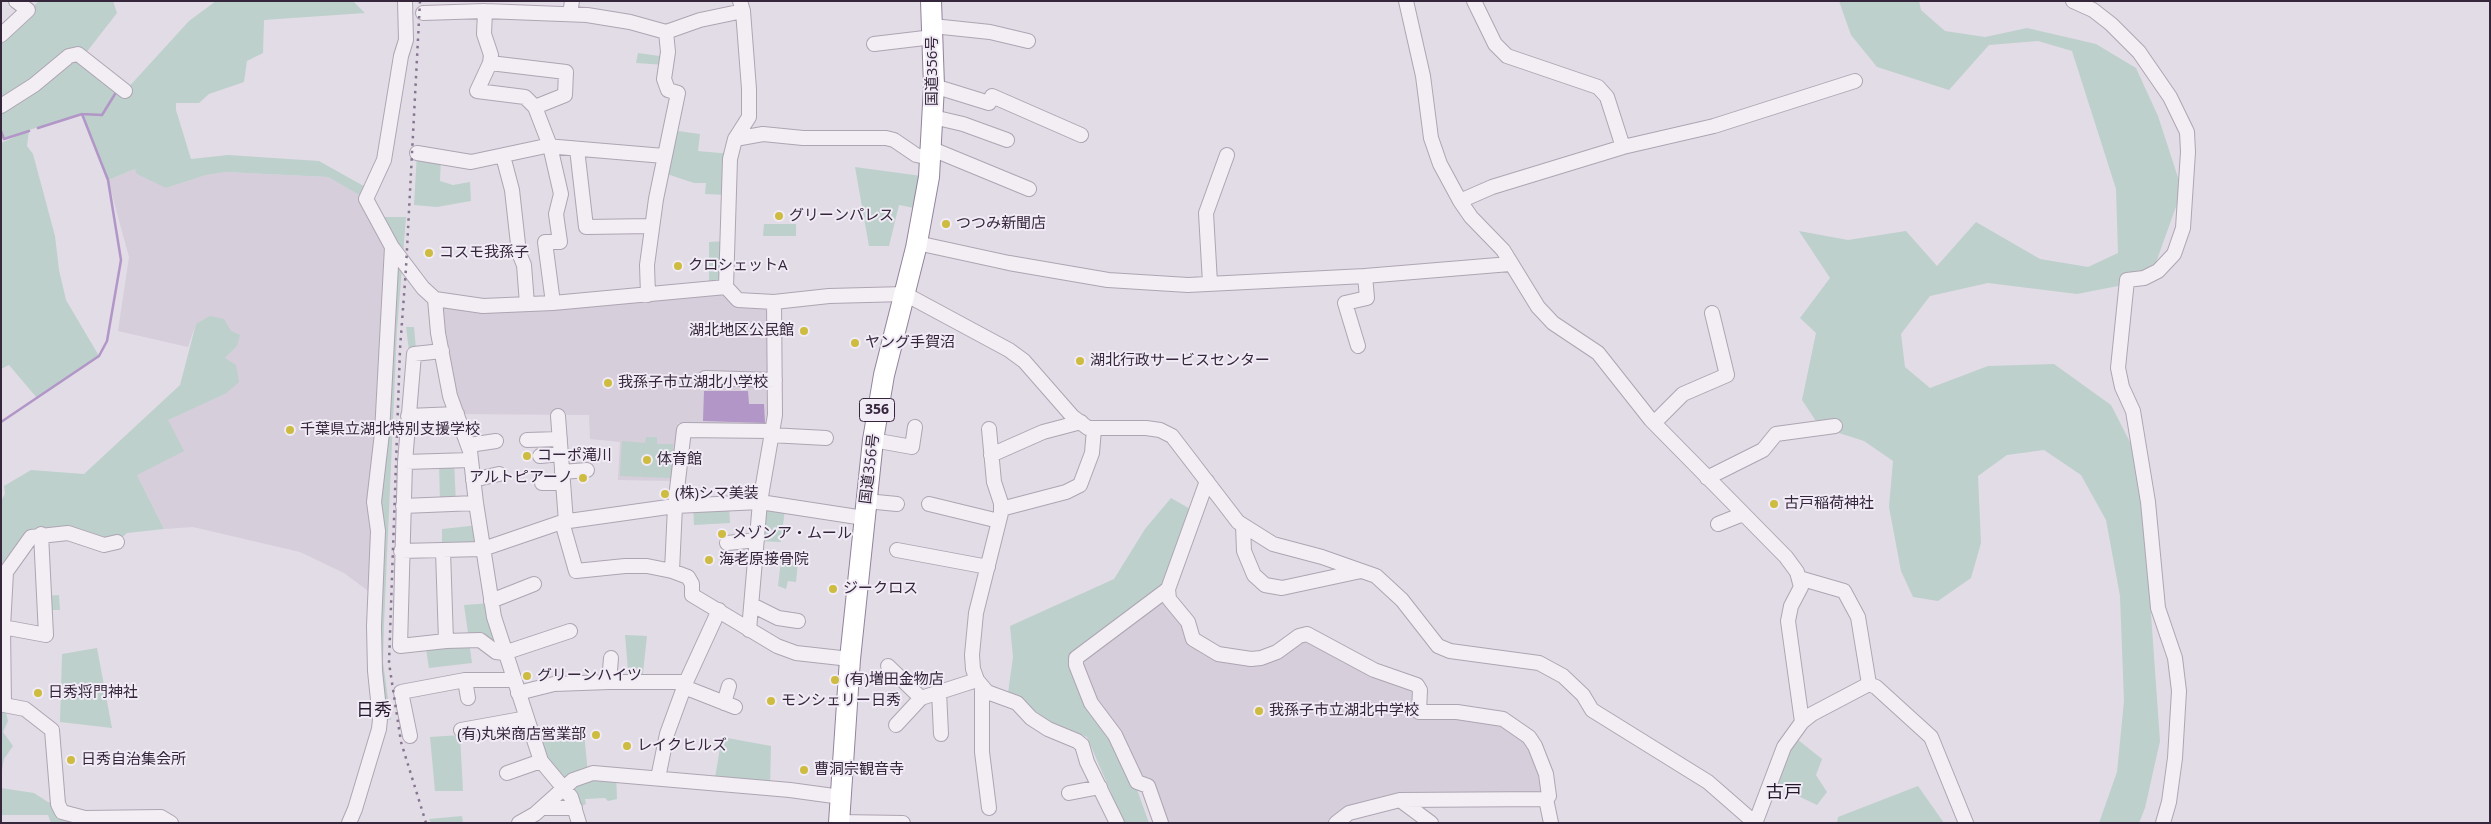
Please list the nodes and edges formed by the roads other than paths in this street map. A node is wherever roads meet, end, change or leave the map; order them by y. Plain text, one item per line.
1 (16, 1) edge
2 (405, 1) edge
3 (931, 1) edge
4 (1406, 1) edge
5 (1474, 1) edge
6 (2073, 1) edge
7 (741, 6) edge
8 (571, 8) edge
9 (432, 9) edge
10 (485, 10) junction
11 (666, 32) junction
12 (933, 32) junction
13 (1, 35) edge
14 (1028, 42) dead end
15 (874, 44) dead end
16 (490, 63) junction
17 (1855, 81) dead end
18 (934, 86) junction
19 (125, 91) dead end
20 (1, 106) edge
21 (536, 107) junction
22 (933, 117) junction
23 (1081, 135) dead end
24 (735, 139) junction
25 (1007, 140) dead end
26 (550, 146) junction
27 (1623, 147) junction
28 (577, 149) junction
29 (417, 153) dead end
30 (932, 153) junction
31 (1227, 155) dead end
32 (502, 156) junction
33 (664, 156) junction
34 (1029, 188) dead end
35 (1460, 201) junction
36 (652, 226) junction
37 (917, 243) junction
38 (392, 247) junction
39 (1510, 264) junction
40 (1365, 276) junction
41 (1210, 284) junction
42 (726, 287) junction
43 (905, 294) junction
44 (648, 295) junction
45 (435, 299) junction
46 (774, 302) junction
47 (527, 304) junction
48 (553, 304) junction
49 (1712, 313) dead end
50 (1358, 346) dead end
51 (442, 351) junction
52 (705, 378) dead end
53 (774, 380) junction
54 (457, 414) junction
55 (408, 416) junction
56 (558, 416) dead end
57 (1081, 422) junction
58 (1654, 423) junction
59 (915, 426) dead end
60 (1835, 426) dead end
61 (989, 429) dead end
62 (1094, 429) junction
63 (771, 433) junction
64 (826, 438) dead end
65 (560, 439) junction
66 (527, 440) dead end
67 (873, 440) junction
68 (496, 442) dead end
69 (469, 445) junction
70 (561, 454) junction
71 (992, 455) junction
72 (540, 456) dead end
73 (471, 460) junction
74 (405, 462) junction
75 (586, 470) dead end
76 (499, 474) dead end
77 (563, 477) junction
78 (1707, 478) junction
79 (473, 480) junction
80 (1207, 482) junction
81 (542, 483) dead end
82 (760, 502) junction
83 (476, 504) junction
84 (898, 504) dead end
85 (929, 504) dead end
86 (403, 506) junction
87 (675, 506) junction
88 (865, 509) junction
89 (1743, 514) junction
90 (1000, 515) junction
91 (564, 522) junction
92 (1718, 524) dead end
93 (1243, 525) junction
94 (41, 534) junction
95 (757, 540) junction
96 (117, 542) dead end
97 (727, 543) dead end
98 (483, 549) junction
99 (443, 550) junction
100 (896, 550) dead end
101 (402, 551) junction
102 (988, 567) junction
103 (672, 570) junction
104 (1362, 571) junction
105 (1800, 578) junction
106 (534, 584) dead end
107 (1168, 589) junction
108 (491, 600) junction
109 (752, 605) junction
110 (719, 610) junction
111 (798, 621) dead end
112 (3, 627) junction
113 (749, 630) junction
114 (570, 631) dead end
115 (446, 641) junction
116 (504, 653) junction
117 (611, 658) dead end
118 (850, 659) junction
119 (888, 666) dead end
120 (466, 680) junction
121 (513, 680) junction
122 (609, 682) junction
123 (685, 684) junction
124 (979, 684) junction
125 (1869, 684) junction
126 (729, 686) dead end
127 (939, 691) junction
128 (518, 693) junction
129 (468, 698) dead end
130 (921, 698) junction
131 (527, 718) junction
132 (1802, 722) junction
133 (896, 724) dead end
134 (461, 730) dead end
135 (941, 735) dead end
136 (410, 736) dead end
137 (541, 761) junction
138 (507, 773) dead end
139 (658, 778) junction
140 (1100, 787) junction
141 (563, 788) junction
142 (1069, 793) dead end
143 (841, 797) junction
144 (1546, 799) junction
145 (1400, 800) junction
146 (542, 808) junction
147 (575, 808) junction
148 (989, 808) dead end
149 (839, 822) edge
150 (1756, 822) edge
151 (171, 823) edge
152 (349, 823) edge
153 (519, 823) edge
154 (579, 823) edge
155 (903, 823) edge
156 (1118, 823) edge
157 (1161, 823) edge
158 (1336, 823) edge
159 (1431, 823) edge
160 (1551, 823) edge
161 (1966, 823) edge
162 (2163, 823) edge

1 - 13 street
2 - 38 street
3 - 12 highway, 国道356号 / 356
4 - 35 street
5 - 27 street
6 - 162 street
7 - 11 street
7 - 24 street
8 - 10 street
8 - 11 street
9 - 10 street
10 - 16 street
11 - 33 street
12 - 14 street
12 - 15 street
12 - 18 highway, 国道356号 / 356
16 - 21 street
16 - 21 street
17 - 27 street
18 - 22 highway, 国道356号 / 356
18 - 23 street
19 - 20 street
21 - 26 street
22 - 25 street
22 - 30 highway, 国道356号 / 356
24 - 30 street
24 - 42 street
26 - 28 street
26 - 32 street
26 - 48 street
27 - 35 street
28 - 33 street
28 - 36 street
29 - 32 street
30 - 34 street
30 - 37 highway, 国道356号 / 356
31 - 41 street
32 - 47 street
33 - 36 street
35 - 39 street
36 - 44 street
37 - 41 street
37 - 43 highway, 国道356号 / 356
38 - 45 street
38 - 152 street
39 - 40 street
39 - 58 street
40 - 41 street
40 - 50 street
42 - 44 street
42 - 46 street
43 - 46 street
43 - 57 street
43 - 67 highway, 国道356号 / 356
44 - 48 street
45 - 47 street
45 - 51 street
46 - 53 street
47 - 48 street
49 - 58 street
51 - 54 street
51 - 55 street
52 - 53 street
53 - 63 street
54 - 55 street
54 - 69 street
55 - 74 street
56 - 65 street
57 - 62 street
57 - 71 street
58 - 78 street
59 - 67 street
60 - 78 street
61 - 71 street
62 - 80 street
62 - 90 street
63 - 64 street
63 - 82 street
63 - 87 street
65 - 66 street
65 - 70 street
67 - 88 highway, 国道356号 / 356
68 - 69 street
69 - 73 street
70 - 72 street
70 - 77 street
71 - 90 street
73 - 74 street
73 - 79 street
74 - 86 street
75 - 77 street
76 - 79 street
77 - 81 street
77 - 91 street
78 - 89 street
79 - 83 street
80 - 93 street
80 - 107 street
82 - 87 street
82 - 88 street
82 - 95 street
83 - 86 street
83 - 98 street
84 - 88 street
85 - 90 street
86 - 101 street
87 - 91 street
87 - 103 street
88 - 118 highway, 国道356号 / 356
89 - 92 street
89 - 105 street
90 - 102 street
91 - 98 street
91 - 103 street
93 - 104 street
93 - 104 street
94 - 96 street
94 - 112 street
94 - 112 street
95 - 97 street
95 - 109 street
98 - 99 street
98 - 108 street
99 - 101 street
99 - 115 street
100 - 102 street
101 - 115 street
102 - 124 street
103 - 110 street
104 - 150 street
105 - 125 street
105 - 132 street
106 - 108 street
107 - 144 street
107 - 157 street
108 - 116 street
109 - 111 street
109 - 113 street
110 - 113 street
110 - 123 street
112 - 151 street
113 - 118 street
114 - 116 street
115 - 116 street
116 - 121 street
117 - 122 street
118 - 143 highway, 国道356号 / 356
119 - 130 street
120 - 121 street
120 - 129 street
120 - 136 street
121 - 128 street
122 - 123 street
122 - 128 street
123 - 126 street
123 - 139 street
124 - 127 street
124 - 140 street
124 - 148 street
125 - 132 street
125 - 161 street
127 - 130 street
127 - 135 street
128 - 131 street
130 - 133 street
131 - 134 street
131 - 137 street
132 - 150 street
137 - 138 street
137 - 141 street
139 - 141 street
139 - 143 street
140 - 142 street
140 - 156 street
141 - 146 street
141 - 147 street
143 - 149 highway, 国道356号 / 356
144 - 145 street
144 - 160 street
145 - 158 street
145 - 159 street
146 - 147 street
146 - 153 street
147 - 154 street
149 - 155 street

